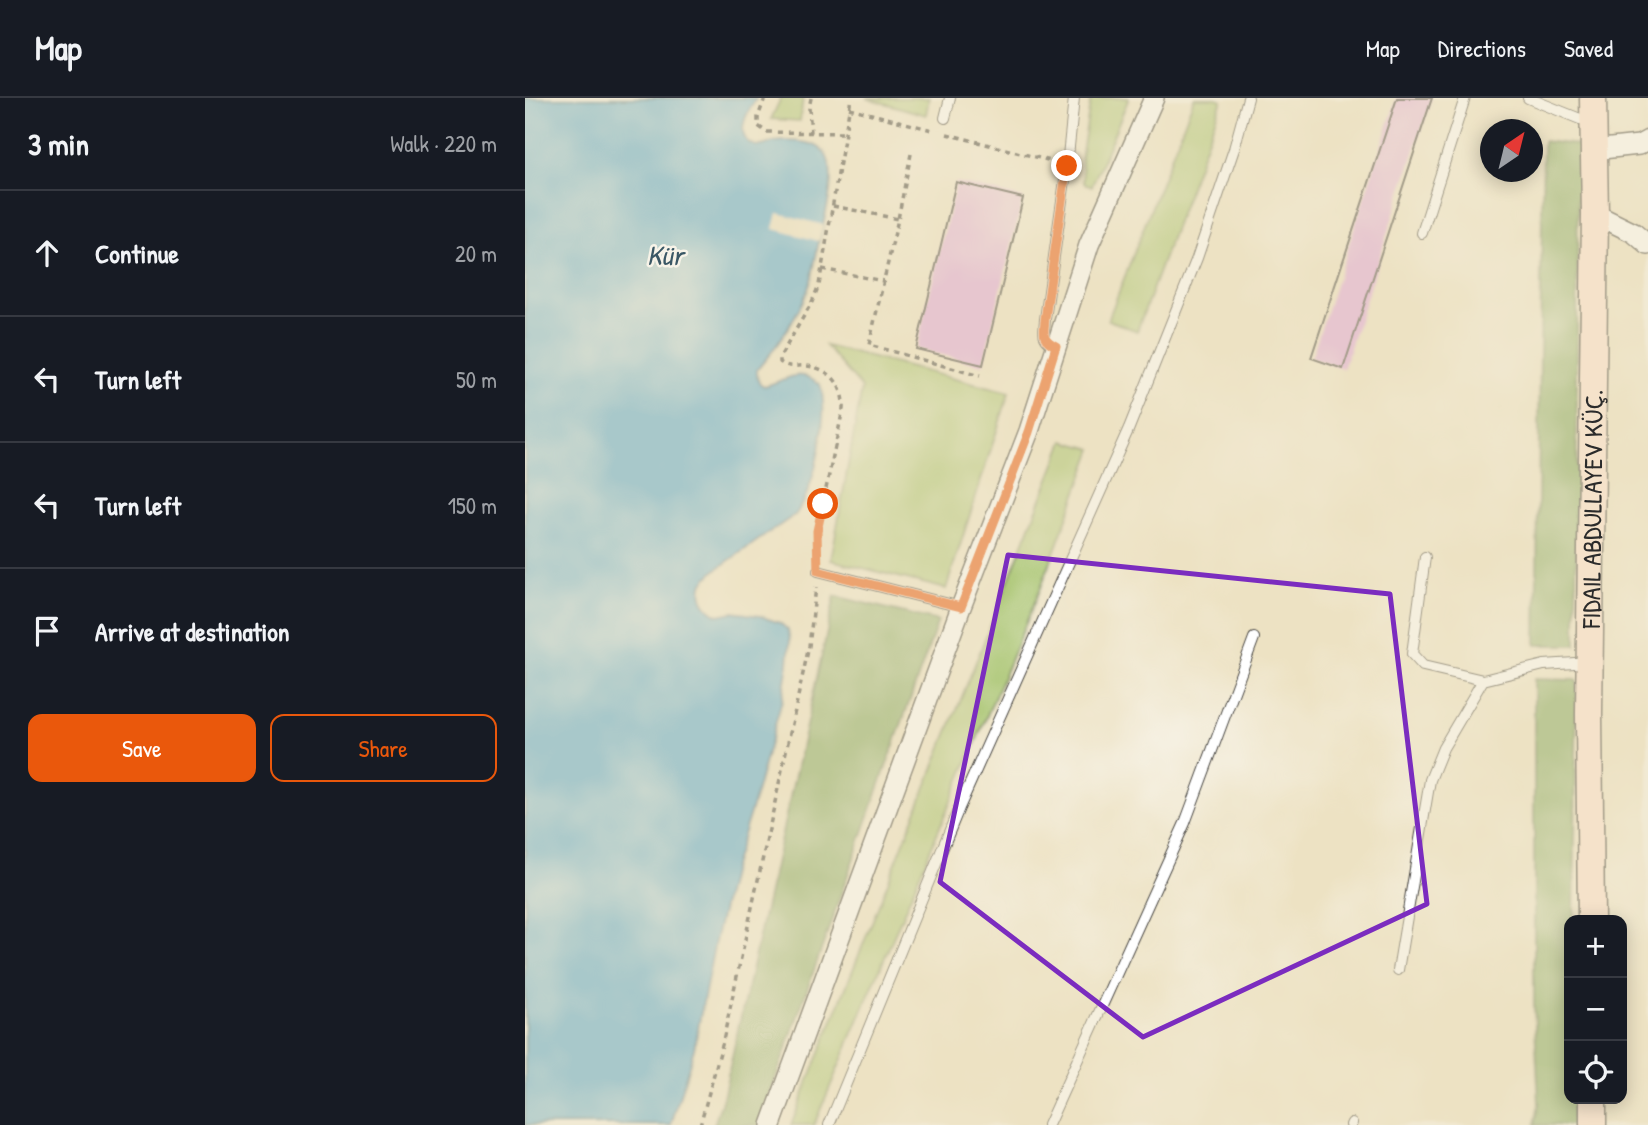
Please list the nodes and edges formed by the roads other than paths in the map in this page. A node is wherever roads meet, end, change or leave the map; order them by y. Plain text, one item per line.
1 (950, 98) edge
2 (1074, 98) edge
3 (1154, 98) edge
4 (1248, 98) edge
5 (1465, 98) edge
6 (1528, 98) edge
7 (1593, 98) edge
8 (945, 118) dead end
9 (1593, 137) junction
10 (1648, 140) edge
11 (1595, 214) junction
12 (1422, 233) dead end
13 (1648, 246) edge
14 (1056, 346) junction
15 (1425, 557) dead end
16 (818, 571) road end
17 (961, 607) junction
18 (1254, 638) dead end
19 (1590, 662) junction
20 (1483, 680) junction
21 (1591, 915) edge
22 (1398, 971) dead end
23 (1593, 1104) edge
24 (771, 1125) edge
25 (829, 1125) edge
26 (1048, 1125) edge
27 (1593, 1125) edge

1 - 8 lane
2 - 14 lane
3 - 14 street
4 - 25 lane
5 - 12 lane
6 - 9 lane
7 - 9 street, FIDAIL ABDULLAYEV KÜÇ.
9 - 10 street
9 - 11 street, FIDAIL ABDULLAYEV KÜÇ.
11 - 13 street
11 - 19 street, FIDAIL ABDULLAYEV KÜÇ.
14 - 17 street
15 - 20 lane
16 - 17 lane
17 - 24 street
18 - 26 lane
19 - 20 lane
19 - 21 street, FIDAIL ABDULLAYEV KÜÇ.
20 - 22 lane
23 - 27 street

